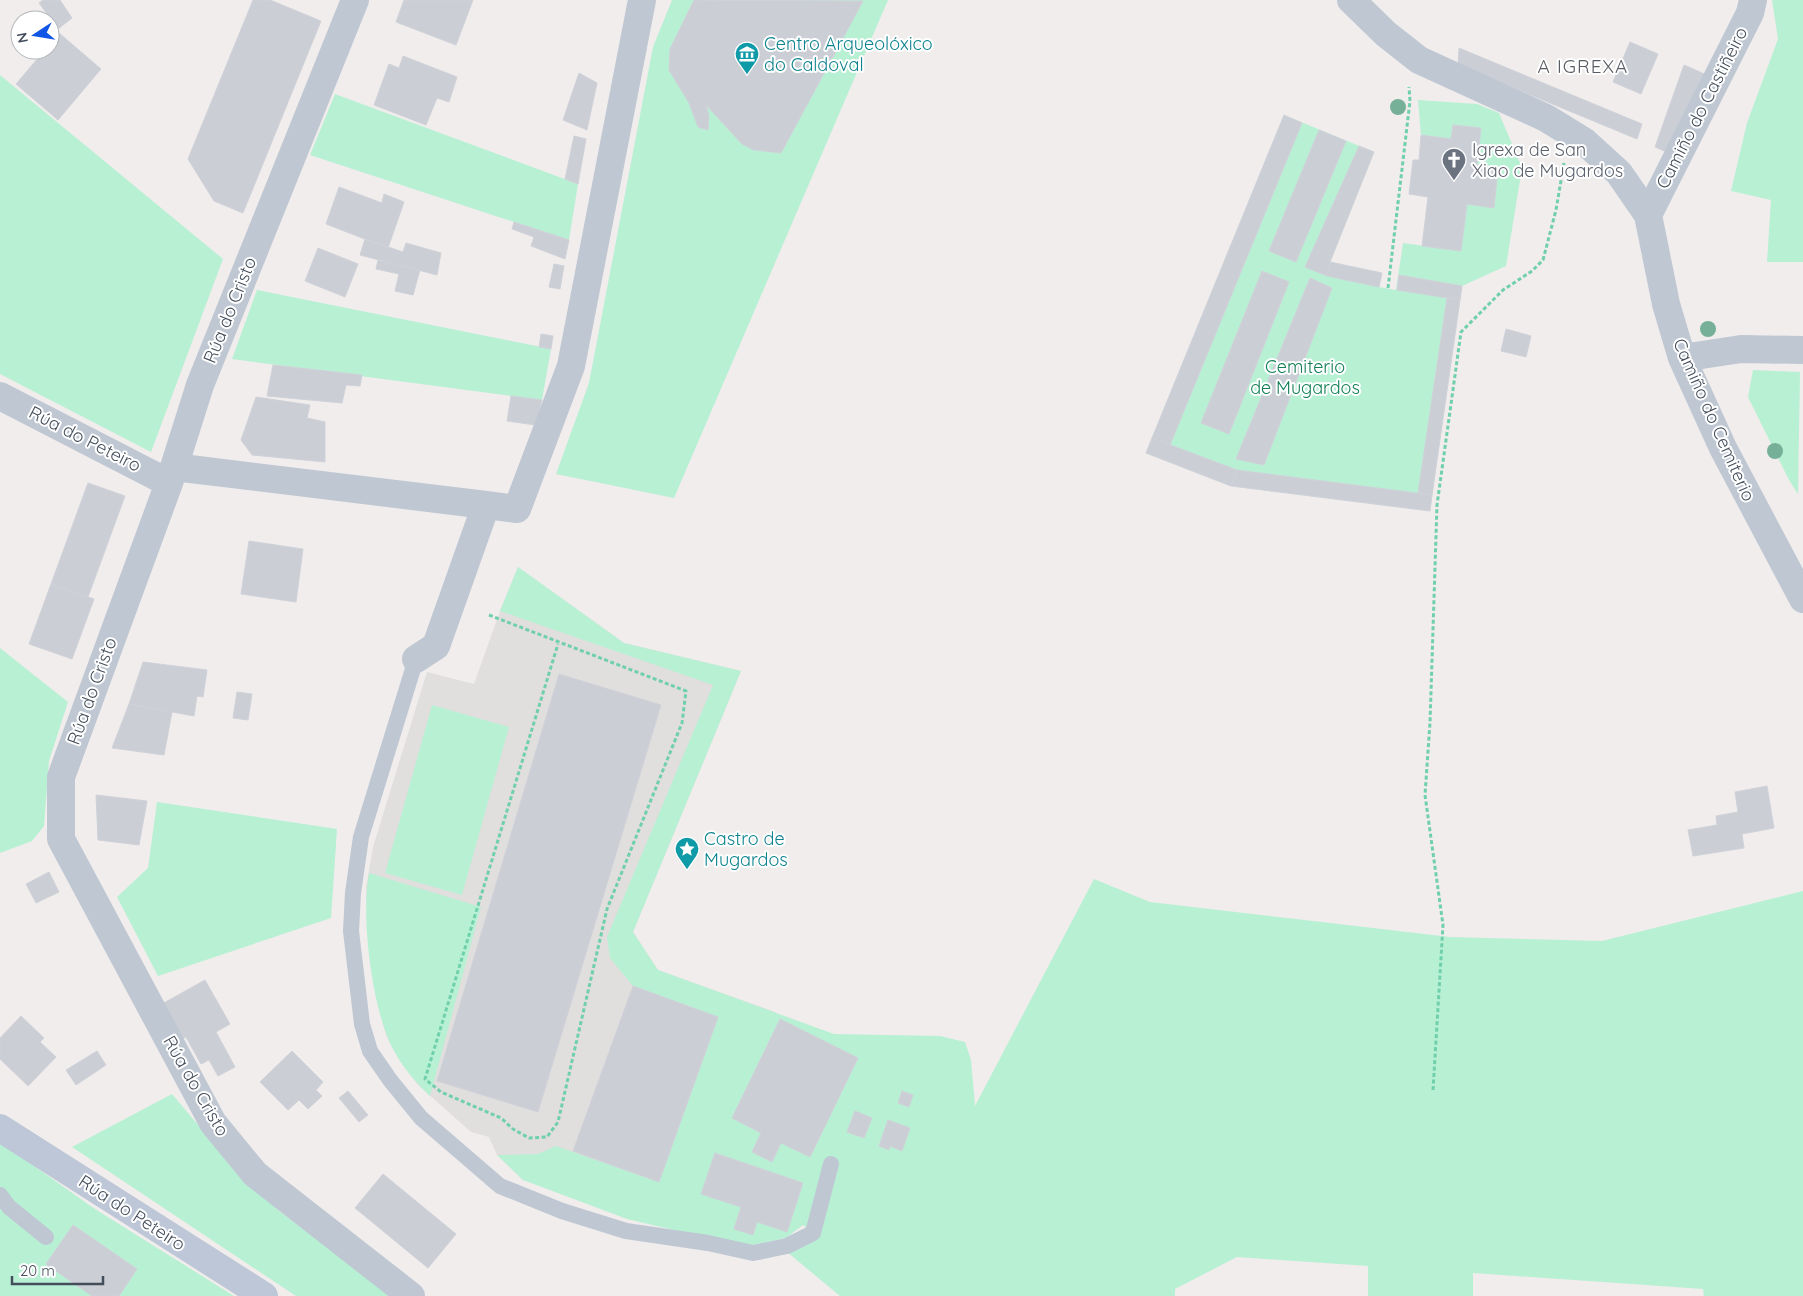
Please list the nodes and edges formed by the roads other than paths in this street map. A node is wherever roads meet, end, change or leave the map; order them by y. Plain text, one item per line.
1 (355, 0) edge
2 (642, 0) edge
3 (1351, 0) edge
4 (1753, 0) edge
5 (1648, 216) junction
6 (1803, 350) edge
7 (1682, 358) junction
8 (0, 396) edge
9 (172, 475) junction
10 (486, 505) junction
11 (1803, 599) edge
12 (416, 659) joint
13 (0, 1128) edge
14 (830, 1164) dead end
15 (0, 1195) edge
16 (46, 1237) dead end
17 (264, 1296) edge
18 (411, 1296) edge

1 - 9 street, Rúa do Cristo
2 - 10 street
3 - 5 street, Camiño do Cemiterio
4 - 5 street, Camiño do Castiñeiro
5 - 7 street, Camiño do Cemiterio
6 - 7 street
7 - 11 street, Camiño do Cemiterio
8 - 9 street, Rúa do Peteiro
9 - 10 street
9 - 18 street, Rúa do Cristo
10 - 12 street
12 - 14 lane
13 - 17 street, Rúa do Peteiro
15 - 16 lane

